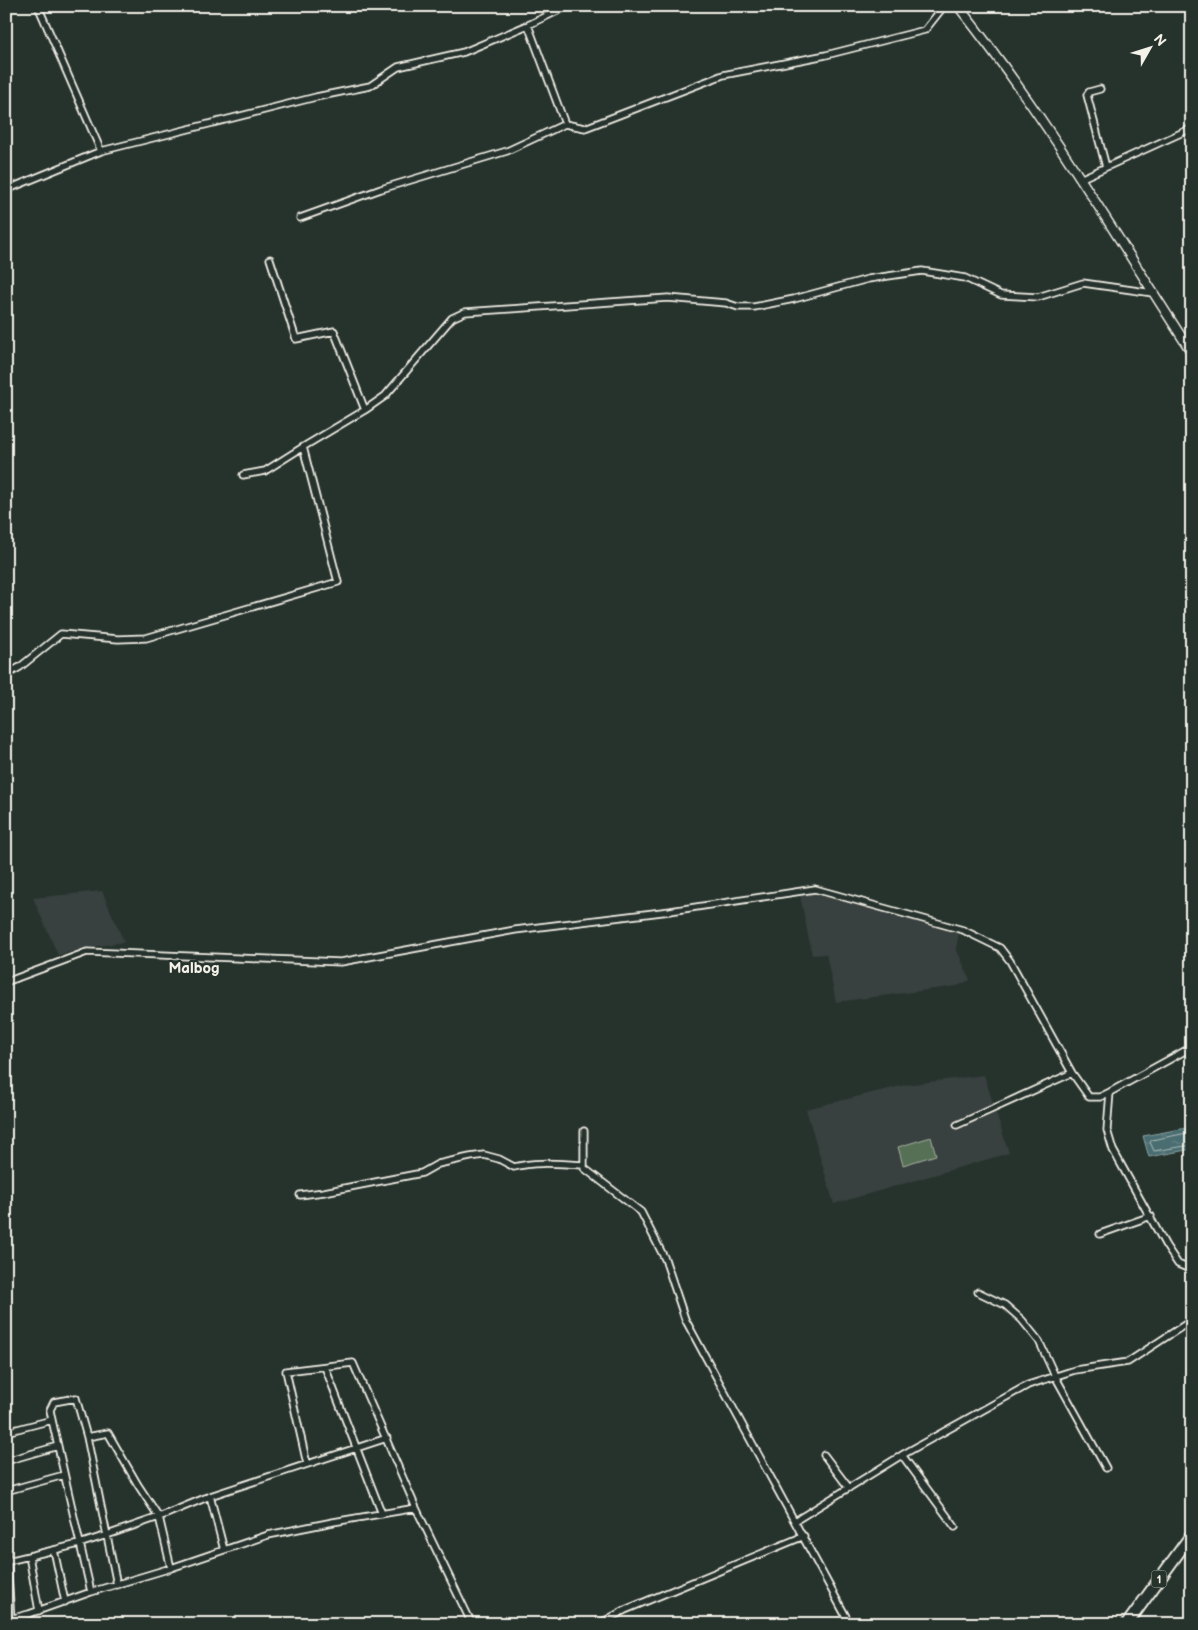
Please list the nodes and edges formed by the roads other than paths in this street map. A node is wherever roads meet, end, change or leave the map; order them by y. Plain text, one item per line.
1 (38, 6) edge
2 (568, 6) edge
3 (944, 6) edge
4 (958, 6) edge
5 (528, 25) junction
6 (1100, 89) dead end
7 (565, 124) junction
8 (1192, 128) edge
9 (101, 151) junction
10 (1106, 167) junction
11 (1080, 179) junction
12 (6, 190) edge
13 (300, 218) dead end
14 (270, 260) dead end
15 (1153, 292) junction
16 (1192, 353) edge
17 (365, 410) junction
18 (303, 447) junction
19 (243, 475) dead end
20 (6, 674) edge
21 (6, 982) edge
22 (1192, 1047) edge
23 (1072, 1073) junction
24 (1110, 1092) junction
25 (958, 1125) dead end
26 (584, 1131) dead end
27 (584, 1165) junction
28 (300, 1194) dead end
29 (1151, 1216) junction
30 (1100, 1234) dead end
31 (1192, 1270) edge
32 (978, 1292) dead end
33 (1192, 1320) edge
34 (325, 1366) junction
35 (1055, 1376) junction
36 (52, 1420) junction
37 (6, 1432) edge
38 (87, 1437) junction
39 (387, 1438) junction
40 (58, 1446) junction
41 (357, 1448) junction
42 (824, 1454) dead end
43 (902, 1455) junction
44 (6, 1461) edge
45 (307, 1464) junction
46 (1106, 1468) dead end
47 (64, 1475) junction
48 (849, 1488) junction
49 (6, 1491) edge
50 (210, 1496) junction
51 (416, 1508) junction
52 (382, 1514) junction
53 (159, 1517) junction
54 (795, 1521) junction
55 (955, 1527) dead end
56 (1192, 1534) edge
57 (107, 1535) junction
58 (804, 1536) junction
59 (79, 1544) junction
60 (6, 1545) edge
61 (54, 1550) junction
62 (224, 1550) junction
63 (28, 1556) junction
64 (8, 1561) junction
65 (171, 1568) junction
66 (117, 1585) junction
67 (90, 1592) junction
68 (65, 1602) junction
69 (39, 1611) junction
70 (9, 1619) edge
71 (472, 1624) edge
72 (599, 1624) edge
73 (850, 1624) edge
74 (1127, 1624) edge

1 - 9 street
2 - 5 street
3 - 7 street
4 - 11 street
5 - 7 street
5 - 9 street
6 - 10 street
7 - 13 street
8 - 10 street
9 - 12 street
10 - 11 street
11 - 15 street
14 - 17 street
15 - 16 street
15 - 17 street
17 - 18 street
18 - 19 street
18 - 20 street
21 - 23 street
22 - 24 street
23 - 24 street
23 - 25 street
24 - 29 street
26 - 27 street
27 - 28 street
27 - 54 street
29 - 30 street
29 - 31 street
32 - 35 street
33 - 35 street
34 - 39 street
34 - 41 street
34 - 45 street
35 - 43 street
35 - 46 street
36 - 37 street
36 - 38 street
36 - 40 street
38 - 53 street
38 - 57 street
39 - 41 street
39 - 51 street
40 - 44 street
40 - 47 street
41 - 45 street
41 - 52 street
42 - 48 street
43 - 48 street
43 - 55 street
45 - 50 street
47 - 49 street
47 - 59 street
48 - 54 street
50 - 53 street
50 - 62 street
51 - 52 street
51 - 71 street
52 - 62 street
53 - 57 street
53 - 65 street
54 - 58 street
56 - 74 highway, 1
57 - 59 street
57 - 66 street
58 - 72 street
58 - 73 street
59 - 61 street
59 - 67 street
60 - 64 street
61 - 63 street
61 - 68 street
62 - 65 street
63 - 64 street
63 - 69 street
64 - 70 street
65 - 66 street
66 - 67 street
67 - 68 street
68 - 69 street
69 - 70 street

